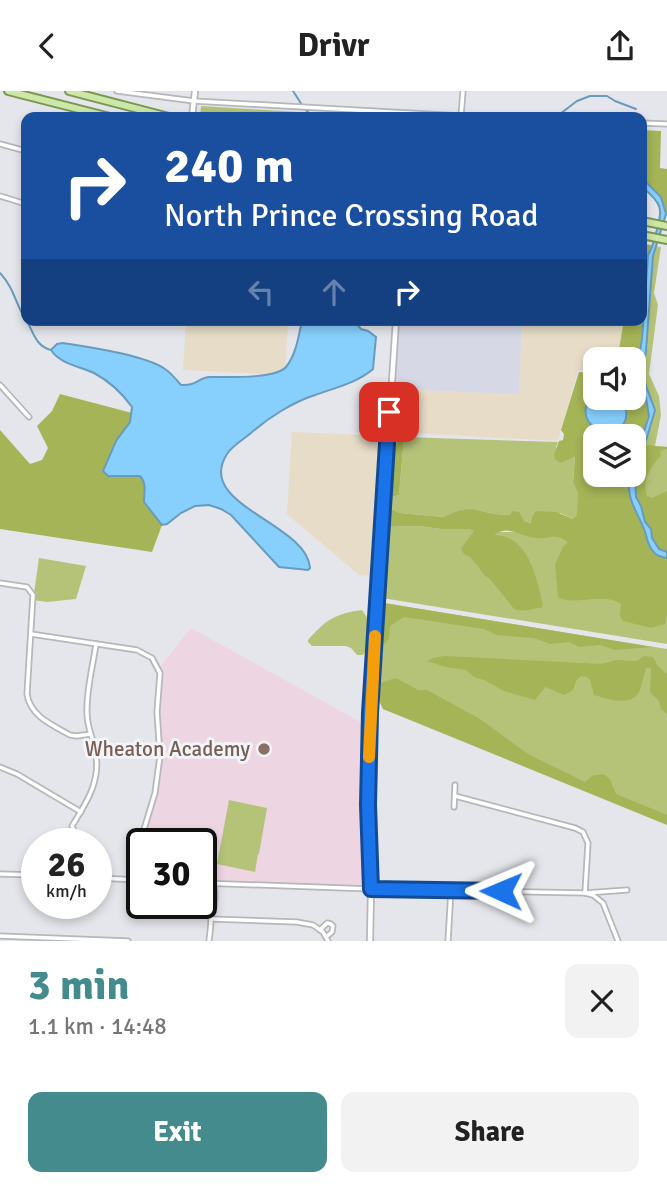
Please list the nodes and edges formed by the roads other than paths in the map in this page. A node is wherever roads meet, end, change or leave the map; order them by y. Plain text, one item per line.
1 (8, 91) edge
2 (69, 91) edge
3 (117, 91) edge
4 (195, 91) edge
5 (463, 91) edge
6 (194, 101) junction
7 (90, 112) edge
8 (150, 112) edge
9 (193, 112) edge
10 (352, 112) edge
11 (461, 112) edge
12 (647, 123) edge
13 (667, 124) edge
14 (0, 144) edge
15 (21, 150) edge
16 (0, 196) edge
17 (21, 202) edge
18 (647, 222) edge
19 (667, 226) edge
20 (647, 235) edge
21 (667, 240) edge
22 (396, 326) edge
23 (0, 385) edge
24 (29, 417) dead end
25 (0, 583) edge
26 (31, 634) junction
27 (96, 643) junction
28 (90, 734) junction
29 (0, 767) edge
30 (455, 785) dead end
31 (455, 796) junction
32 (454, 807) dead end
33 (81, 812) junction
34 (73, 828) edge
35 (144, 828) edge
36 (0, 874) edge
37 (21, 875) edge
38 (217, 883) edge
39 (371, 889) junction
40 (451, 890) junction
41 (627, 890) dead end
42 (585, 893) junction
43 (211, 919) joint
44 (324, 935) edge
45 (0, 936) edge
46 (39, 939) edge
47 (128, 941) edge
48 (209, 941) edge
49 (370, 941) edge
50 (448, 941) edge
51 (618, 941) edge

1 - 7 main road
2 - 8 main road
3 - 6 street
4 - 6 street
5 - 11 street
6 - 9 street
6 - 10 street
12 - 13 street
14 - 15 street
16 - 17 street
18 - 19 main road
20 - 21 main road
22 - 39 street
23 - 24 street
25 - 26 street
26 - 27 street
26 - 28 street
27 - 28 street
27 - 35 street
28 - 33 street
29 - 33 street
30 - 31 street
31 - 32 street
31 - 42 street
33 - 34 street
36 - 37 street
38 - 39 street
39 - 40 street
39 - 49 street
40 - 42 street
40 - 50 street
41 - 42 street
42 - 51 street
43 - 44 street
43 - 48 street
45 - 46 street
46 - 47 street

